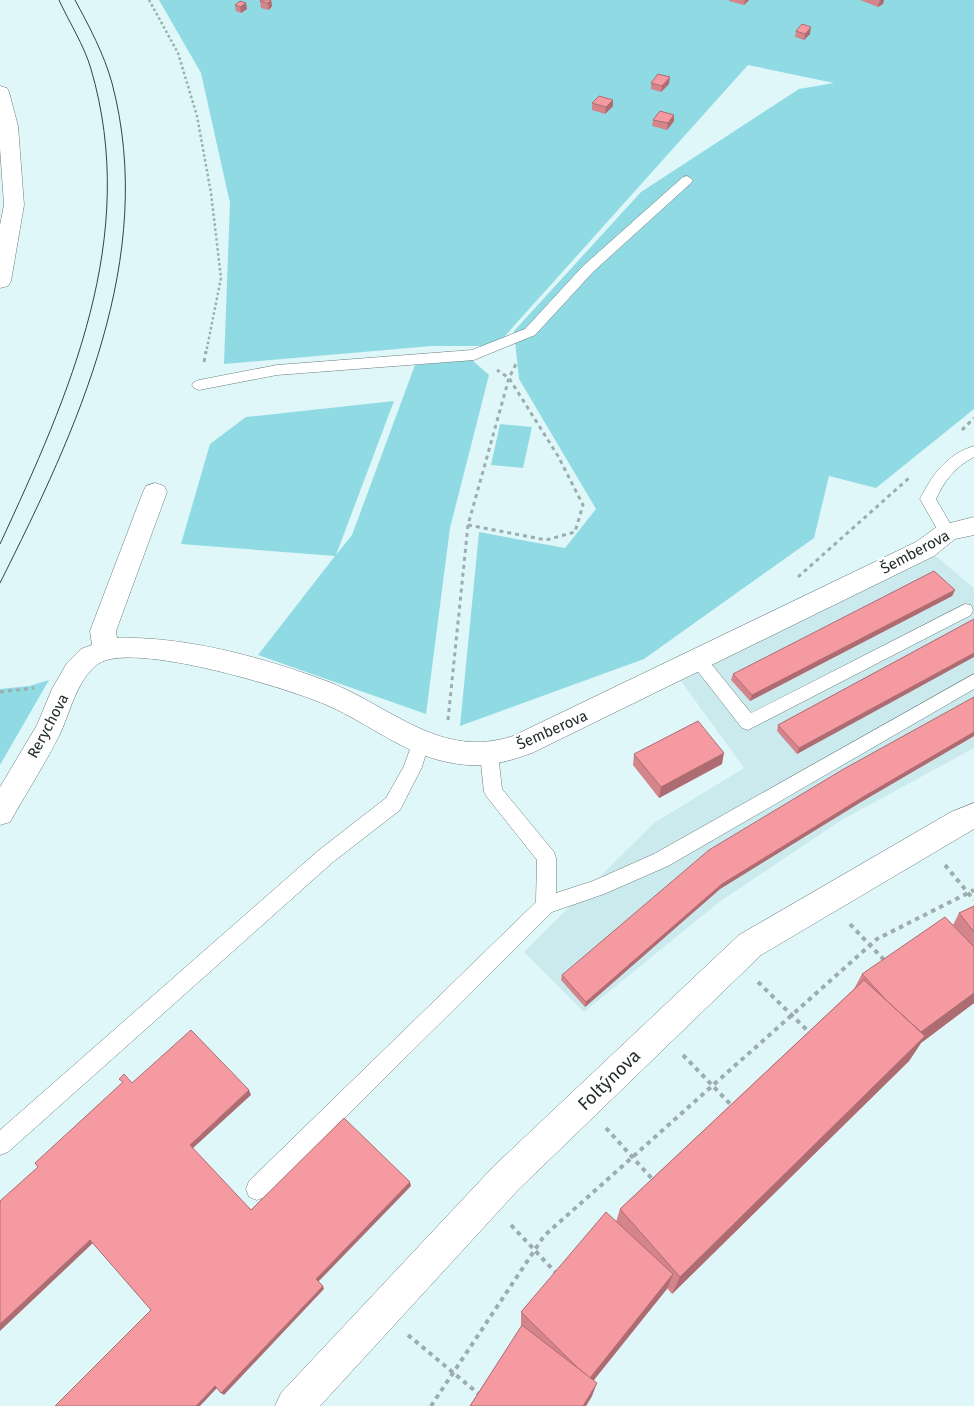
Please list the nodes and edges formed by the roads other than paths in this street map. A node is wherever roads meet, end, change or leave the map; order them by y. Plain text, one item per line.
1 (0, 92) edge
2 (687, 180) dead end
3 (0, 281) edge
4 (199, 385) road end
5 (974, 451) edge
6 (155, 492) dead end
7 (974, 526) edge
8 (946, 532) junction
9 (964, 610) dead end
10 (106, 649) junction
11 (698, 660) junction
12 (974, 681) edge
13 (433, 747) junction
14 (489, 754) junction
15 (0, 813) edge
16 (974, 816) edge
17 (546, 905) junction
18 (0, 1144) edge
19 (257, 1189) dead end
20 (294, 1406) edge

1 - 3 street
2 - 4 lane
5 - 8 lane
6 - 10 street
7 - 8 street, Šemberova
8 - 11 street, Šemberova
9 - 11 lane
10 - 13 street, Šemberova
10 - 15 street, Rerychova
11 - 14 street, Šemberova
12 - 17 lane
13 - 14 street, Šemberova
13 - 18 lane
14 - 17 lane
16 - 20 street, Foltýnova
17 - 19 lane

